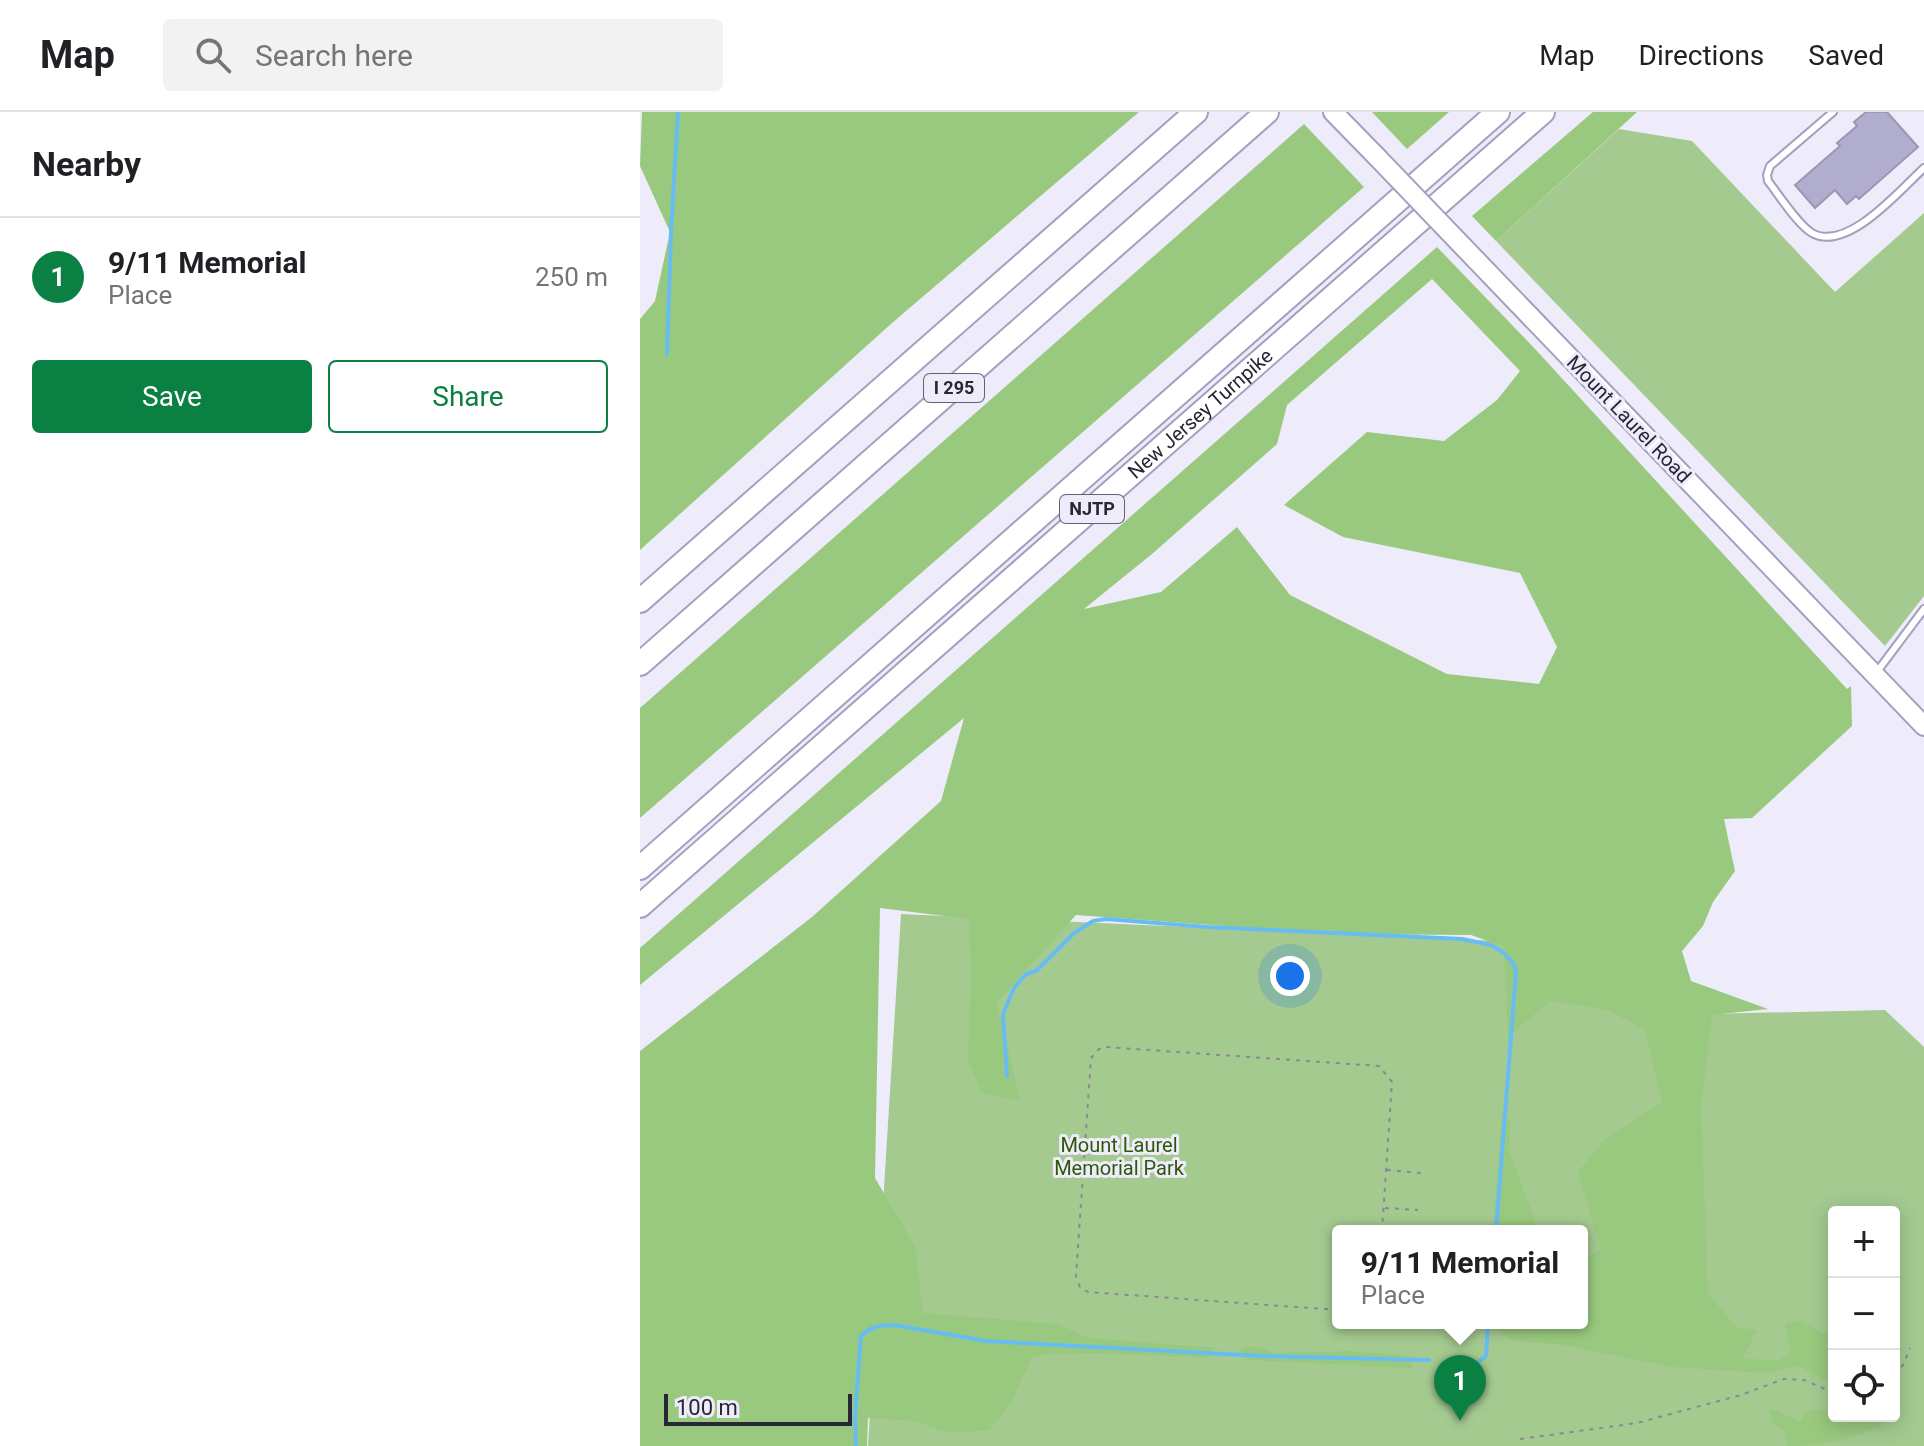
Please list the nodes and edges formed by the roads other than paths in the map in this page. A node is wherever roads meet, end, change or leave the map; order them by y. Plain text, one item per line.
1 (1196, 112) edge
2 (1267, 112) edge
3 (1333, 112) edge
4 (1498, 112) edge
5 (1543, 112) edge
6 (1833, 112) edge
7 (1924, 168) edge
8 (640, 601) edge
9 (1924, 609) edge
10 (640, 664) edge
11 (1875, 675) junction
12 (1924, 726) edge
13 (640, 868) edge
14 (640, 906) edge

1 - 8 highway, I 295
2 - 10 highway, I 295
3 - 11 main road, Mount Laurel Road, bridge
4 - 13 highway, New Jersey Turnpike / NJTP
5 - 14 highway, New Jersey Turnpike / NJTP
6 - 7 lane
9 - 11 lane
11 - 12 main road, Mount Laurel Road

